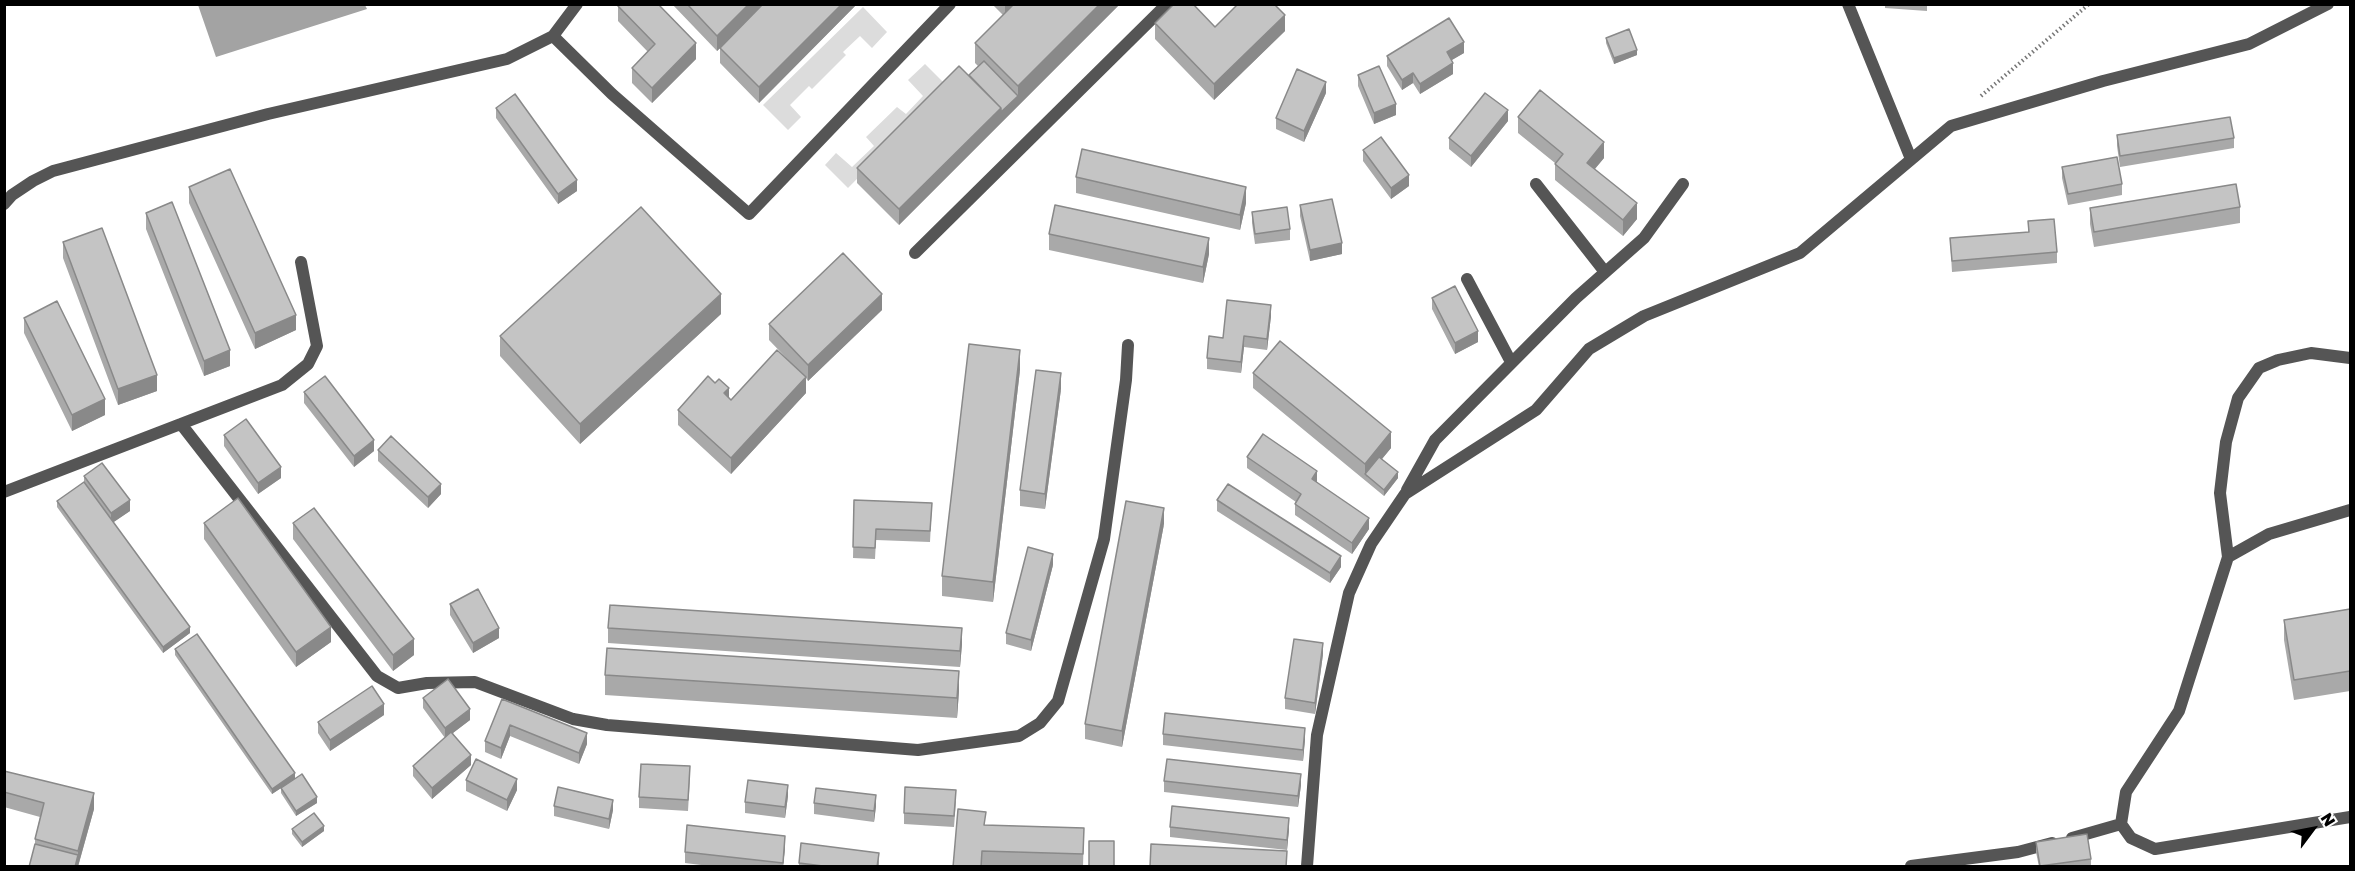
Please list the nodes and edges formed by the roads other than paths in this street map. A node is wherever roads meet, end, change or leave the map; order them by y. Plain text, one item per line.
1 (577, 4) edge
2 (950, 4) edge
3 (1167, 4) edge
4 (1848, 4) edge
5 (2328, 4) edge
6 (553, 36) junction
7 (1911, 159) junction
8 (1536, 184) dead end
9 (1683, 184) dead end
10 (4, 204) edge
11 (915, 253) dead end
12 (301, 262) dead end
13 (1605, 272) junction
14 (1467, 279) dead end
15 (1128, 345) dead end
16 (2350, 358) edge
17 (1511, 362) junction
18 (181, 424) junction
19 (4, 492) edge
20 (1405, 494) junction
21 (2350, 510) edge
22 (2228, 557) junction
23 (2350, 817) edge
24 (2121, 824) junction
25 (1307, 867) edge
26 (1911, 867) edge

1 - 6 lane
2 - 6 lane
3 - 11 lane
4 - 7 lane
5 - 7 lane
6 - 10 lane
7 - 20 lane
8 - 13 lane
9 - 13 lane
12 - 18 lane
13 - 17 lane
14 - 17 lane
15 - 18 lane
16 - 22 lane
17 - 20 lane
18 - 19 lane
20 - 25 lane
21 - 22 lane
22 - 24 lane
23 - 24 lane
24 - 26 lane

